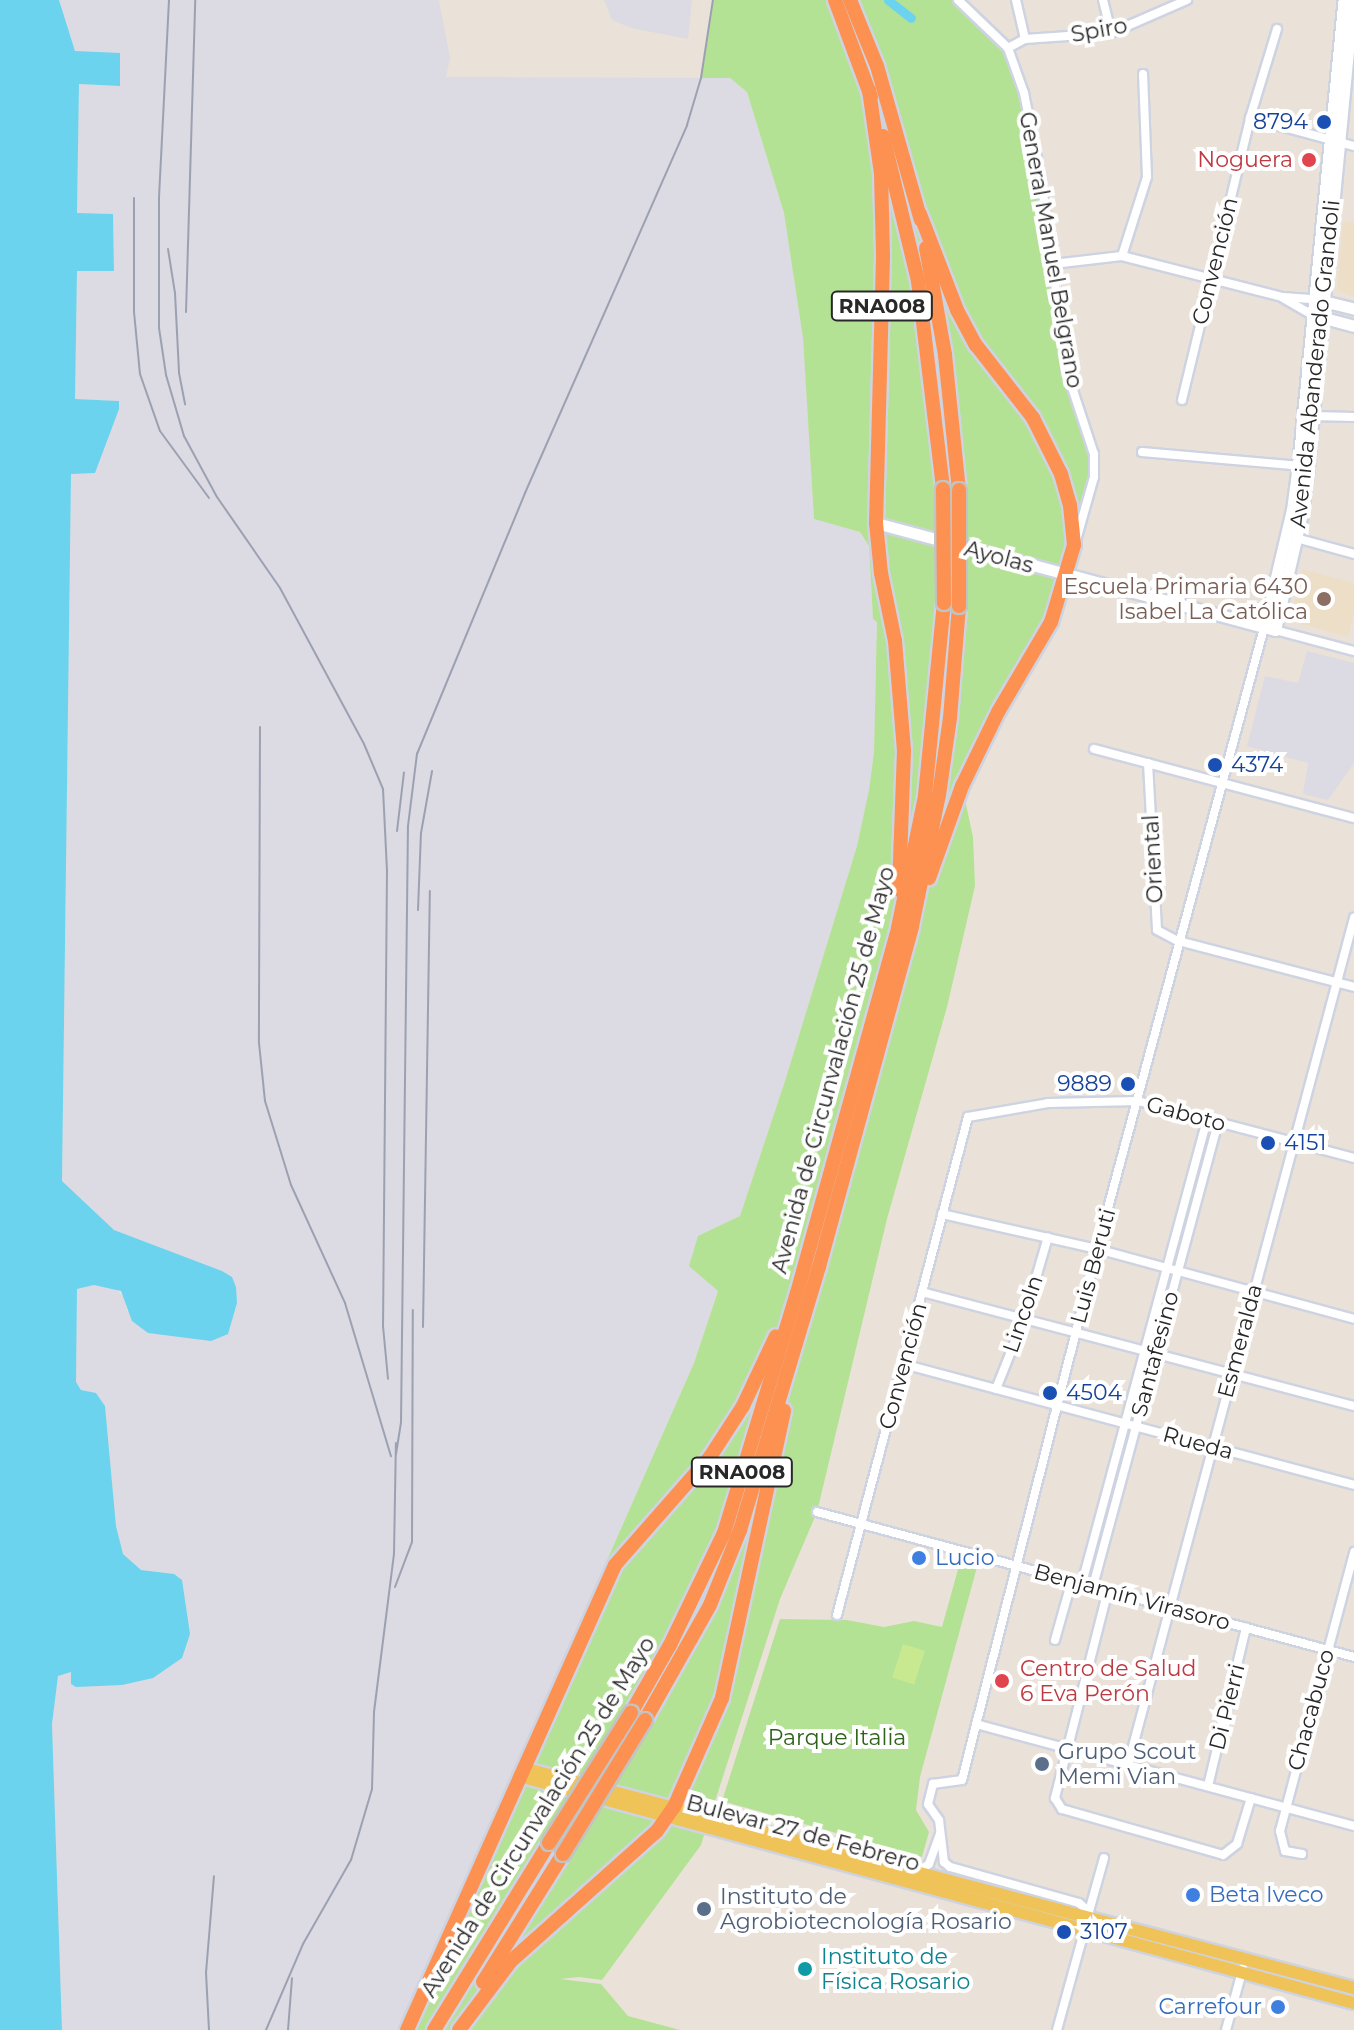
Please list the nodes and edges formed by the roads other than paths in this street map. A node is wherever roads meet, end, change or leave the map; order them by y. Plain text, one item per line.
1 (835, 0) edge
2 (850, 0) edge
3 (958, 0) edge
4 (1016, 0) edge
5 (1103, 0) edge
6 (1187, 0) edge
7 (1344, 0) edge
8 (1353, 0) edge
9 (1277, 29) dead end
10 (1111, 33) junction
11 (1025, 39) junction
12 (1008, 48) junction
13 (1143, 74) dead end
14 (869, 90) junction
15 (1250, 118) junction
16 (1334, 141) junction
17 (1354, 146) edge
18 (920, 214) junction
19 (1122, 256) junction
20 (1053, 264) junction
21 (1210, 278) junction
22 (1283, 297) junction
23 (1319, 300) junction
24 (1354, 309) edge
25 (1317, 316) junction
26 (1354, 326) edge
27 (1182, 400) dead end
28 (1312, 416) junction
29 (1354, 417) edge
30 (1142, 452) dead end
31 (1303, 466) junction
32 (876, 523) junction
33 (1296, 538) junction
34 (1074, 545) junction
35 (1354, 554) edge
36 (1067, 575) junction
37 (951, 604) junction
38 (1269, 629) junction
39 (1354, 651) edge
40 (1094, 749) dead end
41 (1148, 763) junction
42 (1222, 783) junction
43 (1354, 818) edge
44 (1354, 918) edge
45 (905, 927) junction
46 (1178, 941) junction
47 (1337, 983) junction
48 (1354, 987) edge
49 (1138, 1101) junction
50 (968, 1117) joint
51 (1207, 1120) junction
52 (1218, 1123) junction
53 (1294, 1143) junction
54 (1354, 1158) edge
55 (942, 1214) junction
56 (1048, 1237) junction
57 (1097, 1249) junction
58 (1167, 1268) junction
59 (1178, 1271) junction
60 (922, 1292) junction
61 (1253, 1292) junction
62 (797, 1293) junction
63 (1024, 1319) junction
64 (1354, 1319) edge
65 (802, 1323) junction
66 (1075, 1332) junction
67 (1145, 1351) junction
68 (1155, 1354) junction
69 (903, 1364) junction
70 (1231, 1374) junction
71 (996, 1389) junction
72 (1057, 1406) junction
73 (1354, 1406) edge
74 (1125, 1424) junction
75 (1136, 1426) junction
76 (1211, 1447) junction
77 (1354, 1485) edge
78 (817, 1512) dead end
79 (861, 1523) junction
80 (1354, 1552) edge
81 (1015, 1565) junction
82 (1077, 1582) junction
83 (1093, 1586) junction
84 (1108, 1590) junction
85 (1169, 1607) junction
86 (837, 1615) dead end
87 (1246, 1628) junction
88 (1055, 1640) dead end
89 (1327, 1650) junction
90 (1354, 1657) edge
91 (638, 1717) junction
92 (976, 1724) junction
93 (1068, 1749) junction
94 (1128, 1765) junction
95 (521, 1772) junction
96 (1208, 1786) junction
97 (1251, 1798) junction
98 (1285, 1807) junction
99 (671, 1812) junction
100 (1354, 1826) edge
101 (941, 1829) junction
102 (1302, 1854) dead end
103 (1104, 1858) dead end
104 (918, 1871) junction
105 (1088, 1914) junction
106 (1084, 1930) junction
107 (1244, 1966) junction
108 (1354, 1988) edge
109 (1354, 2003) edge
110 (407, 2030) edge
111 (434, 2030) edge
112 (457, 2030) edge
113 (1057, 2030) edge
114 (1226, 2030) edge

1 - 14 highway, Avenida de Circunvalación 25 de Mayo / RNA008
2 - 18 highway, Avenida de Circunvalación 25 de Mayo / RNA008
3 - 12 street
4 - 11 street
5 - 10 street
6 - 10 street, Spiro
7 - 16 street, Avenida Abanderado Grandoli
8 - 16 street, Avenida Abanderado Grandoli
9 - 15 street, Convención
10 - 11 street, Spiro
11 - 12 street, Spiro
12 - 20 street, General Manuel Belgrano
13 - 19 street
14 - 32 highway, RNA008
14 - 37 highway, Avenida de Circunvalación 25 de Mayo / RNA008, bridge
15 - 16 street
15 - 21 street, Convención
16 - 17 street
16 - 23 street, Avenida Abanderado Grandoli
18 - 34 highway
18 - 37 highway, Avenida de Circunvalación 25 de Mayo / RNA008, bridge
19 - 20 street
19 - 21 street
20 - 34 street, General Manuel Belgrano
21 - 22 street
21 - 27 street, Convención
22 - 23 street
22 - 25 street
23 - 24 street
23 - 25 street, Avenida Abanderado Grandoli
25 - 26 street
25 - 28 street, Avenida Abanderado Grandoli
25 - 31 street, Avenida Abanderado Grandoli
28 - 29 street
28 - 31 street, Avenida Abanderado Grandoli
30 - 31 street
31 - 33 street, Avenida Abanderado Grandoli
31 - 38 street, Avenida Abanderado Grandoli
32 - 36 street, Ayolas
32 - 45 highway
33 - 35 street
33 - 38 street, Avenida Abanderado Grandoli
34 - 36 highway
36 - 38 street, Ayolas
36 - 45 highway, RNA008
37 - 45 highway, Avenida de Circunvalación 25 de Mayo / RNA008
38 - 39 street, Ayolas
38 - 42 street, Luis Beruti
40 - 41 street
41 - 42 street
41 - 46 street, Oriental
42 - 43 street
42 - 46 street, Luis Beruti
44 - 47 street, Esmeralda
45 - 62 highway, Avenida de Circunvalación 25 de Mayo / RNA008
45 - 65 highway, Avenida de Circunvalación 25 de Mayo / RNA008
46 - 47 street
46 - 49 street, Luis Beruti
47 - 48 street
47 - 53 street, Esmeralda
49 - 50 street, Gaboto
49 - 51 street, Gaboto
49 - 57 street, Luis Beruti
50 - 55 street, Convención
51 - 52 street, Gaboto
51 - 58 street, Santafesino
52 - 53 street, Gaboto
52 - 59 street, Santafesino
53 - 54 street, Gaboto
53 - 61 street, Esmeralda
55 - 56 street
55 - 60 street, Convención
56 - 57 street
56 - 63 street, Lincoln
57 - 58 street
57 - 66 street, Luis Beruti
58 - 59 street
58 - 67 street, Santafesino
59 - 61 street
59 - 68 street, Santafesino
60 - 63 street
60 - 69 street, Convención
61 - 64 street
61 - 70 street, Esmeralda
62 - 91 highway, Avenida de Circunvalación 25 de Mayo / RNA008
62 - 95 highway, RNA008
63 - 66 street
63 - 71 street, Lincoln
65 - 91 highway, Avenida de Circunvalación 25 de Mayo / RNA008
65 - 99 highway
66 - 67 street
66 - 72 street, Luis Beruti
67 - 68 street
67 - 74 street, Santafesino
68 - 70 street
68 - 75 street, Santafesino
69 - 71 street, Rueda
69 - 79 street, Convención
70 - 73 street
70 - 76 street, Esmeralda
71 - 72 street, Rueda
72 - 74 street, Rueda
72 - 81 street, Luis Beruti
74 - 75 street, Rueda
74 - 82 street, Santafesino
75 - 76 street, Rueda
75 - 83 street, Santafesino
76 - 77 street, Rueda
76 - 85 street, Esmeralda
78 - 79 street, Benjamín Virasoro
79 - 81 street, Benjamín Virasoro
79 - 86 street, Convención
80 - 89 street, Chacabuco
81 - 82 street, Benjamín Virasoro
81 - 92 street, Luis Beruti
82 - 83 street, Benjamín Virasoro
82 - 88 street, Santafesino
83 - 84 street, Benjamín Virasoro
84 - 85 street, Benjamín Virasoro
84 - 93 street
85 - 87 street, Benjamín Virasoro
85 - 94 street, Esmeralda
87 - 89 street, Benjamín Virasoro
87 - 96 street, Di Pierri
89 - 90 street, Benjamín Virasoro
89 - 98 street, Chacabuco
91 - 111 highway, Avenida de Circunvalación 25 de Mayo / RNA008, bridge
91 - 112 highway, Avenida de Circunvalación 25 de Mayo / RNA008, bridge
92 - 93 street
92 - 101 street, Luis Beruti
93 - 94 street
93 - 97 street
94 - 96 street
95 - 99 main road, Bulevar 27 de Febrero
95 - 110 highway
96 - 97 street
97 - 98 street
98 - 100 street
98 - 102 street, Chacabuco
99 - 104 main road, Bulevar 27 de Febrero
99 - 106 main road, Bulevar 27 de Febrero
99 - 112 highway, RNA008
101 - 104 street
101 - 105 street, Luis Beruti
103 - 105 street
104 - 105 main road, Bulevar 27 de Febrero
105 - 106 street
105 - 107 main road, Bulevar 27 de Febrero
106 - 107 main road, Bulevar 27 de Febrero
106 - 113 street
107 - 108 main road, Bulevar 27 de Febrero
107 - 109 main road, Bulevar 27 de Febrero
107 - 114 street

